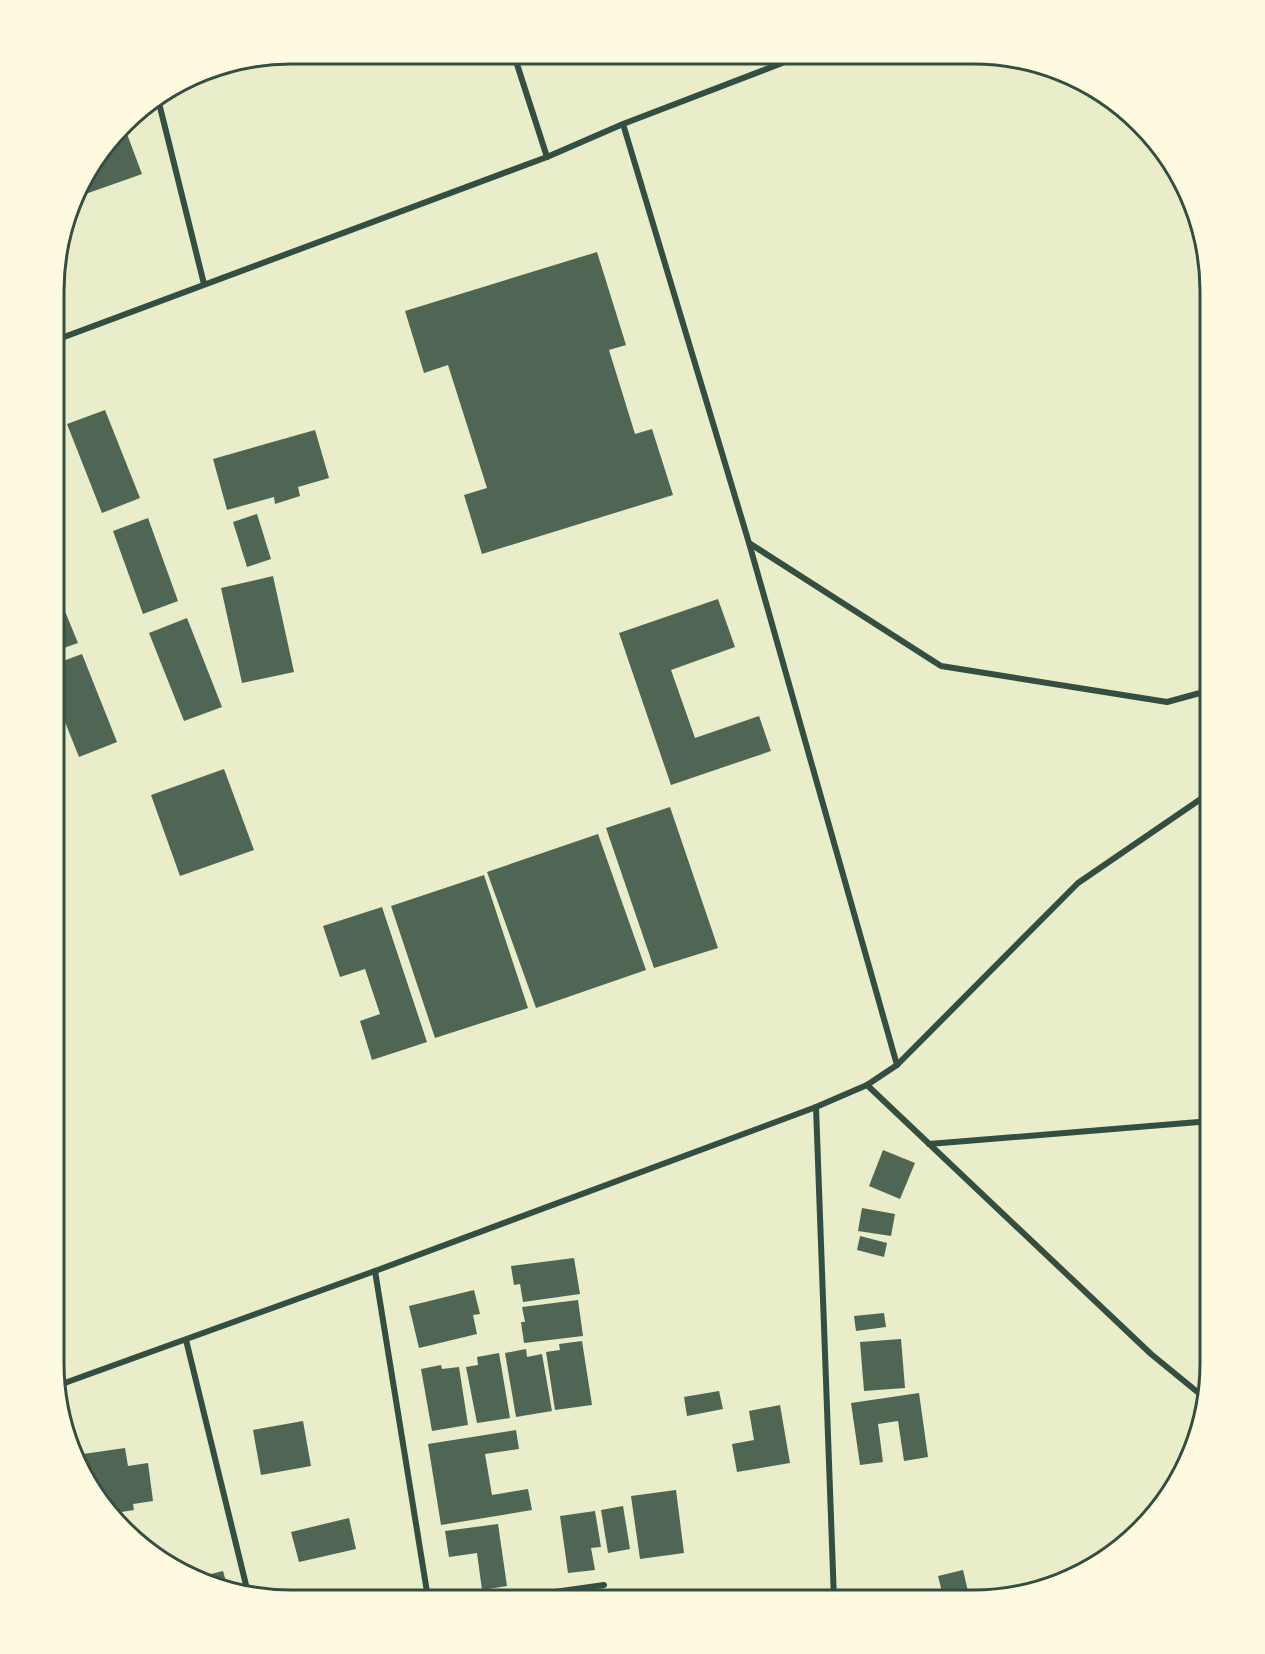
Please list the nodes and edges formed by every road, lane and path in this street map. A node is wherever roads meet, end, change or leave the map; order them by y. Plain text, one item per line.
1 (517, 65) edge
2 (779, 65) edge
3 (161, 106) edge
4 (623, 124) junction
5 (547, 157) junction
6 (204, 284) junction
7 (64, 336) edge
8 (749, 543) junction
9 (1200, 693) edge
10 (1200, 800) edge
11 (897, 1065) junction
12 (867, 1085) junction
13 (816, 1107) junction
14 (1200, 1122) edge
15 (929, 1144) junction
16 (375, 1271) junction
17 (186, 1340) junction
18 (65, 1383) edge
19 (1199, 1393) edge
20 (247, 1585) edge
21 (604, 1585) dead end
22 (427, 1590) edge
23 (569, 1590) edge
24 (834, 1590) edge

1 - 5 street
2 - 4 street
3 - 6 street
4 - 5 street
4 - 8 street
5 - 6 street
6 - 7 street
8 - 9 street
8 - 11 street
10 - 11 street
11 - 12 street
12 - 13 street
12 - 15 street
13 - 16 street
13 - 24 street
14 - 15 street
15 - 19 street
16 - 17 street
16 - 22 street
17 - 18 street
17 - 20 street
21 - 23 street

